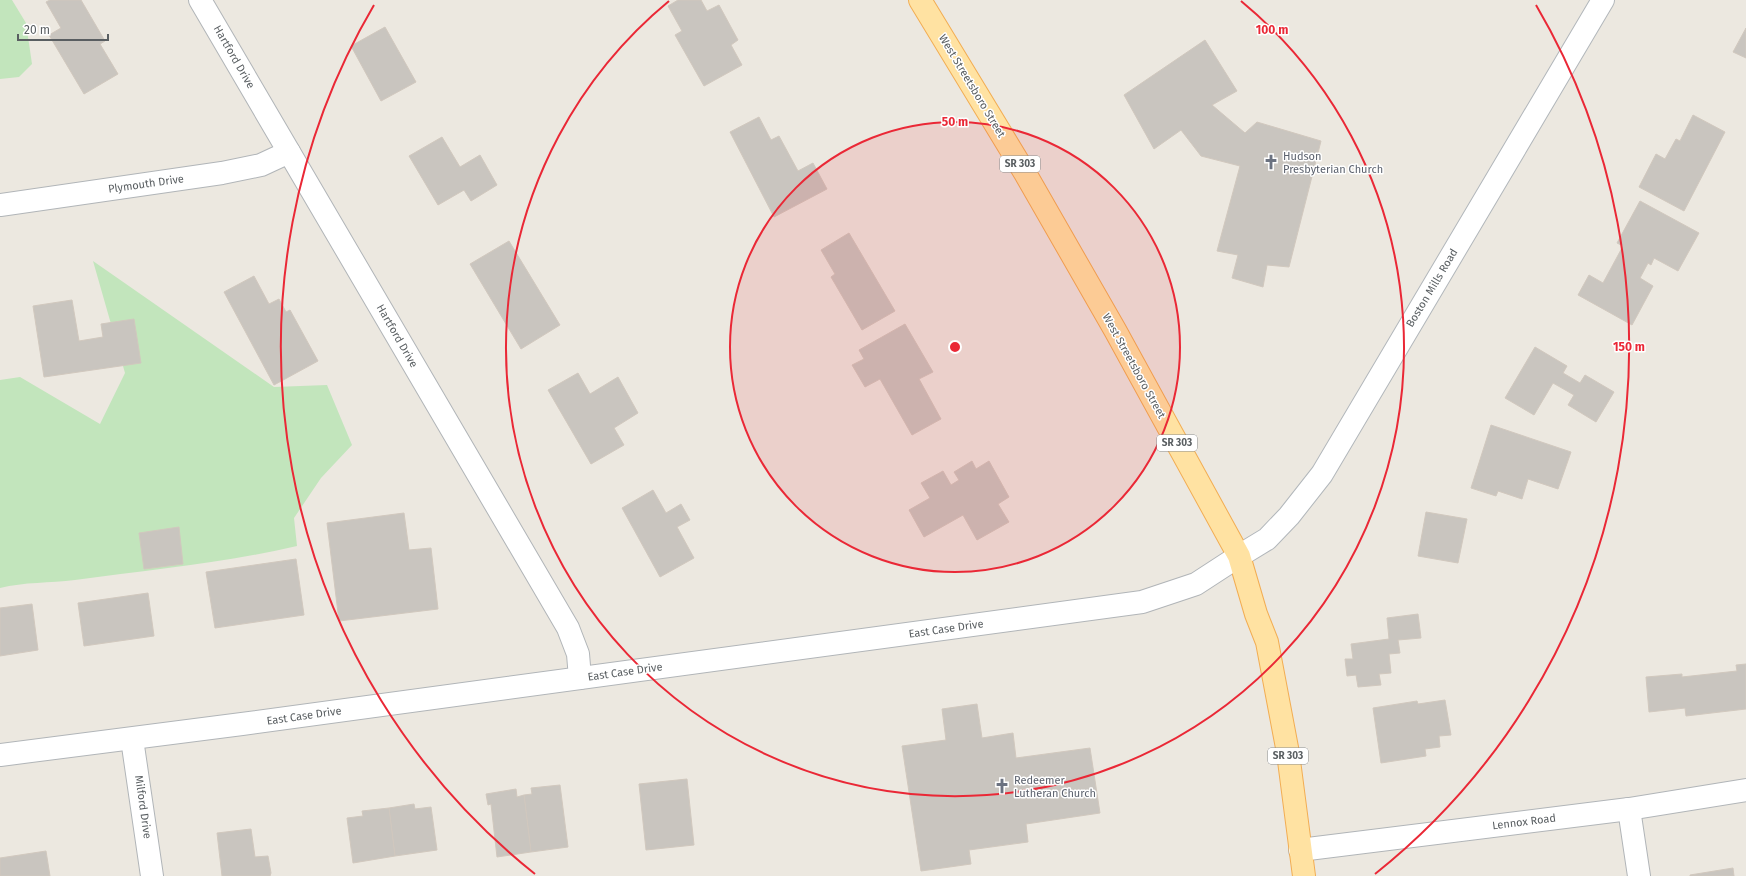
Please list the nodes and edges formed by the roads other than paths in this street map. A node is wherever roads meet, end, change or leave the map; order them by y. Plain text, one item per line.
1 (200, 0) edge
2 (920, 0) edge
3 (1603, 0) edge
4 (289, 152) junction
5 (0, 205) edge
6 (1239, 556) junction
7 (580, 678) junction
8 (132, 739) junction
9 (0, 755) edge
10 (1746, 790) edge
11 (1629, 809) junction
12 (1300, 850) junction
13 (152, 876) edge
14 (1304, 876) edge
15 (1639, 876) edge

1 - 4 street, Hartford Drive
2 - 6 main road, West Streetsboro Street / SR 303
3 - 6 street, Boston Mills Road
4 - 5 street, Plymouth Drive
4 - 7 street, Hartford Drive
6 - 7 street, East Case Drive
6 - 12 main road, West Streetsboro Street / SR 303
7 - 8 street, East Case Drive
8 - 9 street, East Case Drive
8 - 13 street, Milford Drive
10 - 11 street, Lennox Road
11 - 12 street, Lennox Road
11 - 15 street
12 - 14 main road, West Streetsboro Street / SR 303

